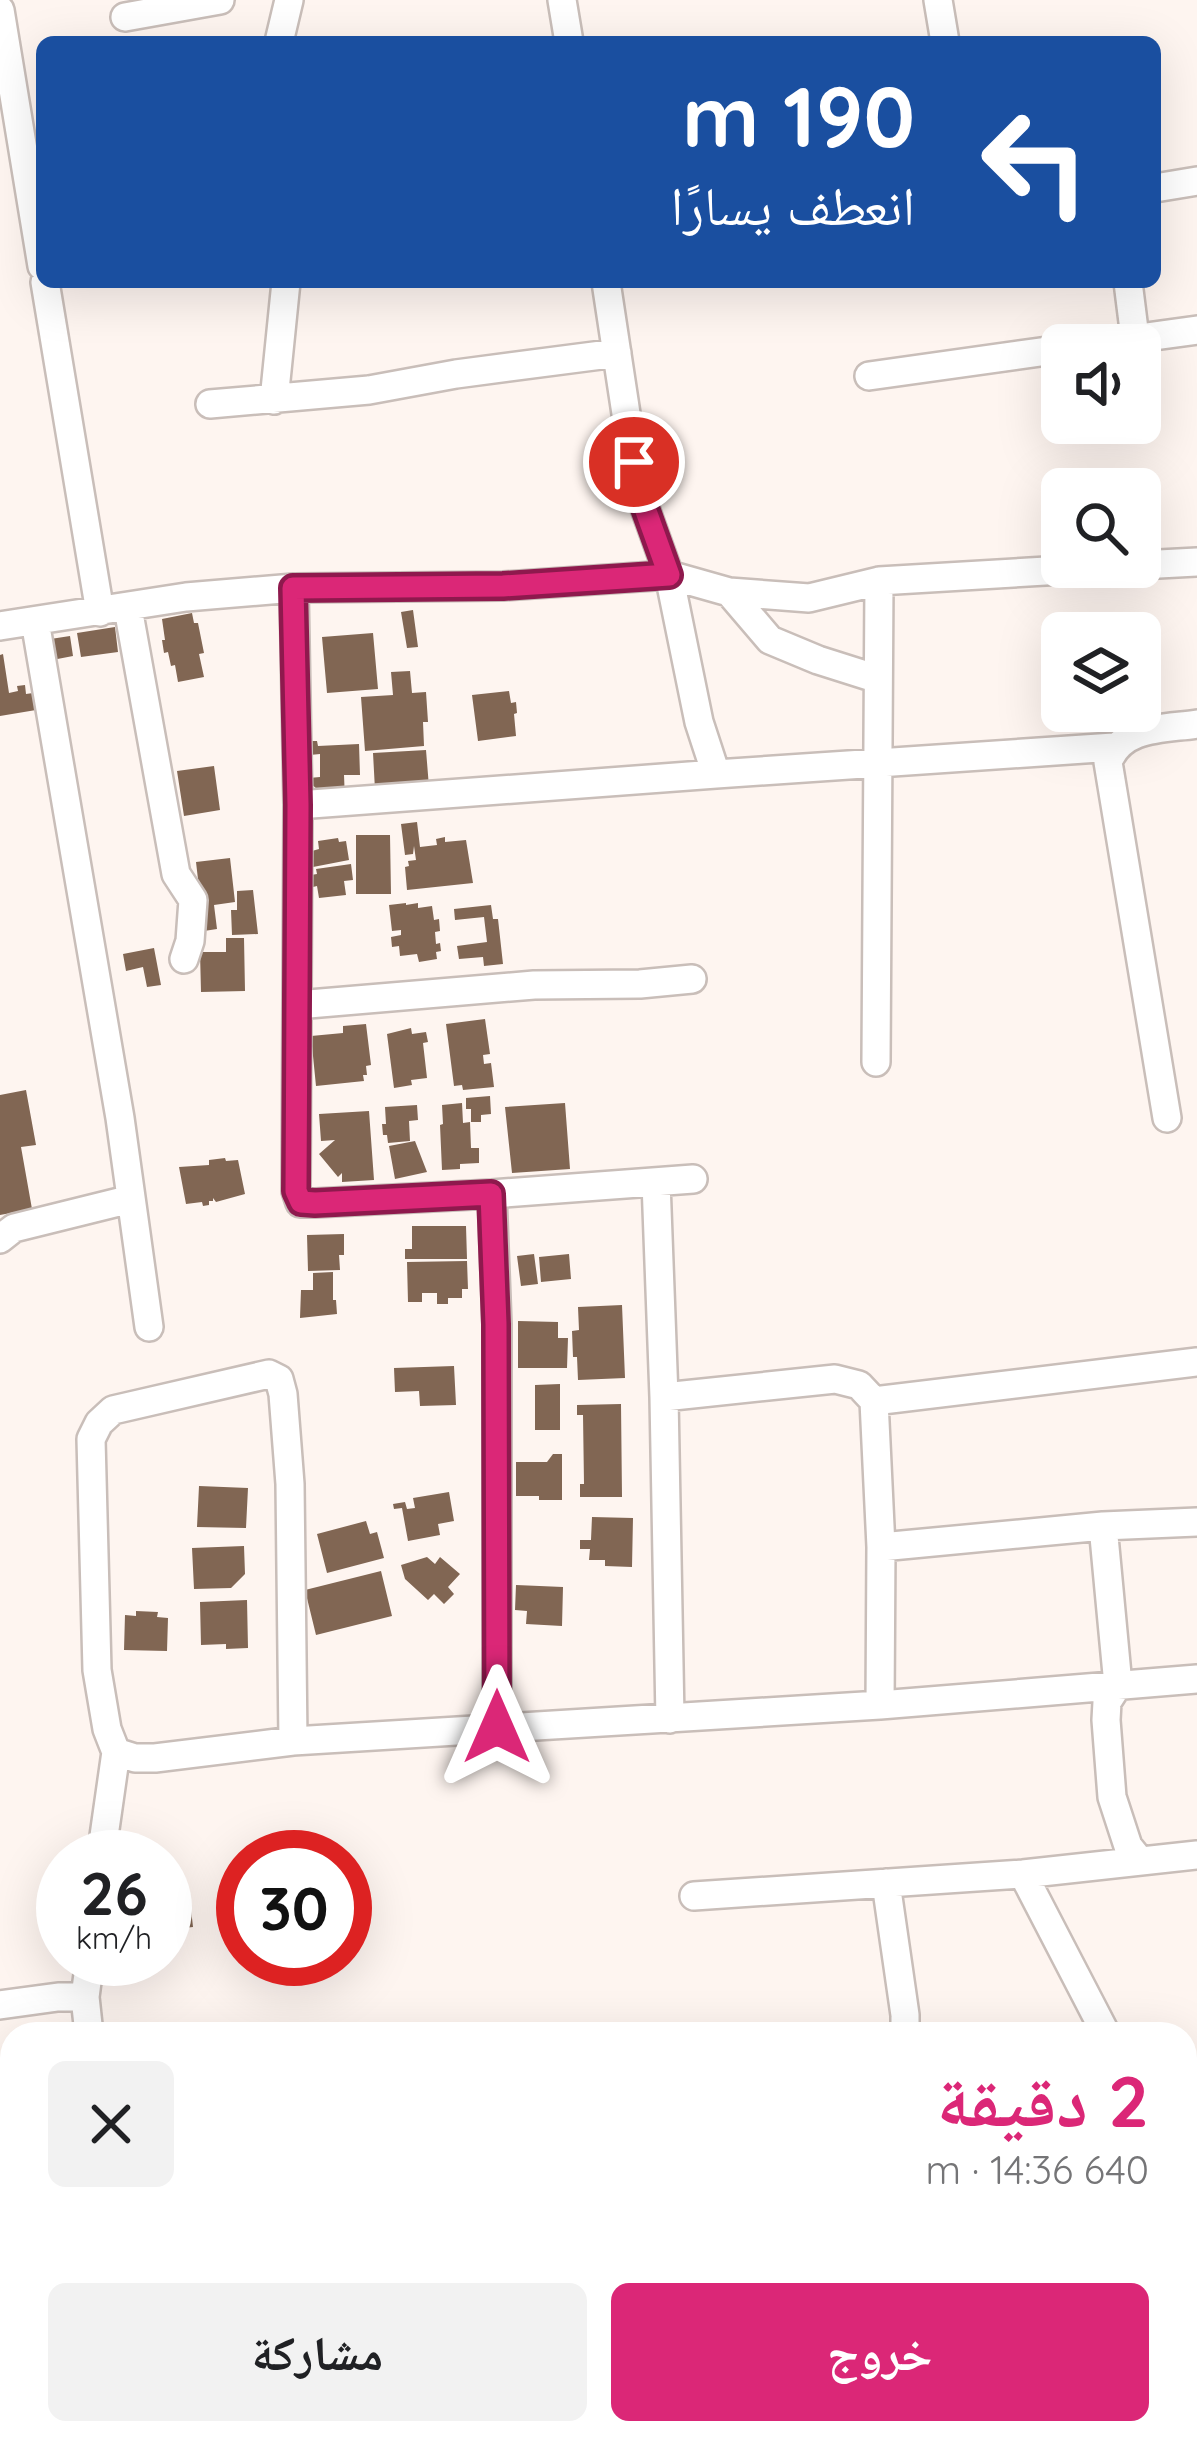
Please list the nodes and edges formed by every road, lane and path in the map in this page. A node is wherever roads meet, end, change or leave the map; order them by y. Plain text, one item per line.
1 (220, 0) edge
2 (290, 0) edge
3 (562, 0) edge
4 (938, 0) edge
5 (0, 10) edge
6 (124, 17) dead end
7 (281, 36) edge
8 (568, 36) edge
9 (943, 36) edge
10 (1197, 181) edge
11 (1161, 187) edge
12 (36, 229) edge
13 (46, 288) edge
14 (285, 288) edge
15 (607, 288) edge
16 (1129, 288) edge
17 (1134, 324) edge
18 (1197, 330) edge
19 (1161, 335) edge
20 (1041, 352) edge
21 (616, 353) junction
22 (869, 376) dead end
23 (274, 400) junction
24 (210, 404) dead end
25 (1197, 562) edge
26 (1161, 565) edge
27 (1041, 571) edge
28 (669, 575) junction
29 (879, 581) junction
30 (293, 588) junction
31 (729, 592) junction
32 (128, 608) junction
33 (100, 612) junction
34 (35, 621) junction
35 (0, 626) edge
36 (878, 679) junction
37 (1197, 724) edge
38 (1114, 747) junction
39 (877, 763) junction
40 (716, 774) junction
41 (298, 805) junction
42 (184, 959) dead end
43 (692, 980) dead end
44 (297, 1006) junction
45 (876, 1061) dead end
46 (1167, 1118) dead end
47 (693, 1179) dead end
48 (656, 1182) junction
49 (491, 1194) junction
50 (131, 1198) junction
51 (0, 1239) edge
52 (149, 1327) dead end
53 (1197, 1362) edge
54 (664, 1397) junction
55 (874, 1401) junction
56 (1197, 1522) edge
57 (1103, 1526) junction
58 (881, 1547) junction
59 (1197, 1678) edge
60 (1118, 1685) junction
61 (880, 1706) junction
62 (670, 1719) junction
63 (497, 1727) junction
64 (292, 1741) junction
65 (116, 1752) junction
66 (105, 1830) edge
67 (1197, 1855) edge
68 (1140, 1861) junction
69 (1023, 1874) junction
70 (886, 1883) junction
71 (694, 1896) dead end
72 (86, 1986) edge
73 (85, 1997) junction
74 (0, 2005) edge
75 (87, 2022) edge
76 (905, 2022) edge
77 (1099, 2022) edge

1 - 6 street
2 - 7 street
3 - 8 street
4 - 9 street
5 - 12 street
10 - 11 street
13 - 33 street
14 - 23 street
15 - 21 street
16 - 17 street
18 - 19 street
20 - 22 street
21 - 23 street
21 - 28 street
23 - 24 street
25 - 26 street
27 - 29 street
28 - 30 street
28 - 31 street
28 - 40 street
29 - 31 street
29 - 36 street
30 - 32 street
30 - 41 street
31 - 36 street
32 - 33 street
32 - 42 street
33 - 34 street
34 - 35 street
34 - 50 street
36 - 39 street
37 - 38 street
38 - 39 street
38 - 46 street
39 - 40 street
39 - 45 street
40 - 41 street
41 - 44 street
43 - 44 street
44 - 49 street
47 - 48 street
48 - 49 street
48 - 54 street
49 - 63 street
50 - 51 street
50 - 52 street
53 - 55 street
54 - 55 street
54 - 62 street
55 - 58 street
56 - 57 street
57 - 58 street
57 - 60 street
58 - 61 street
59 - 60 street
60 - 61 street
60 - 68 street
61 - 62 street
62 - 63 street
63 - 64 street
64 - 65 street
64 - 65 street
65 - 66 street
67 - 68 street
68 - 69 street
69 - 70 street
69 - 77 street
70 - 71 street
70 - 76 street
72 - 73 street
73 - 74 street
73 - 75 street

